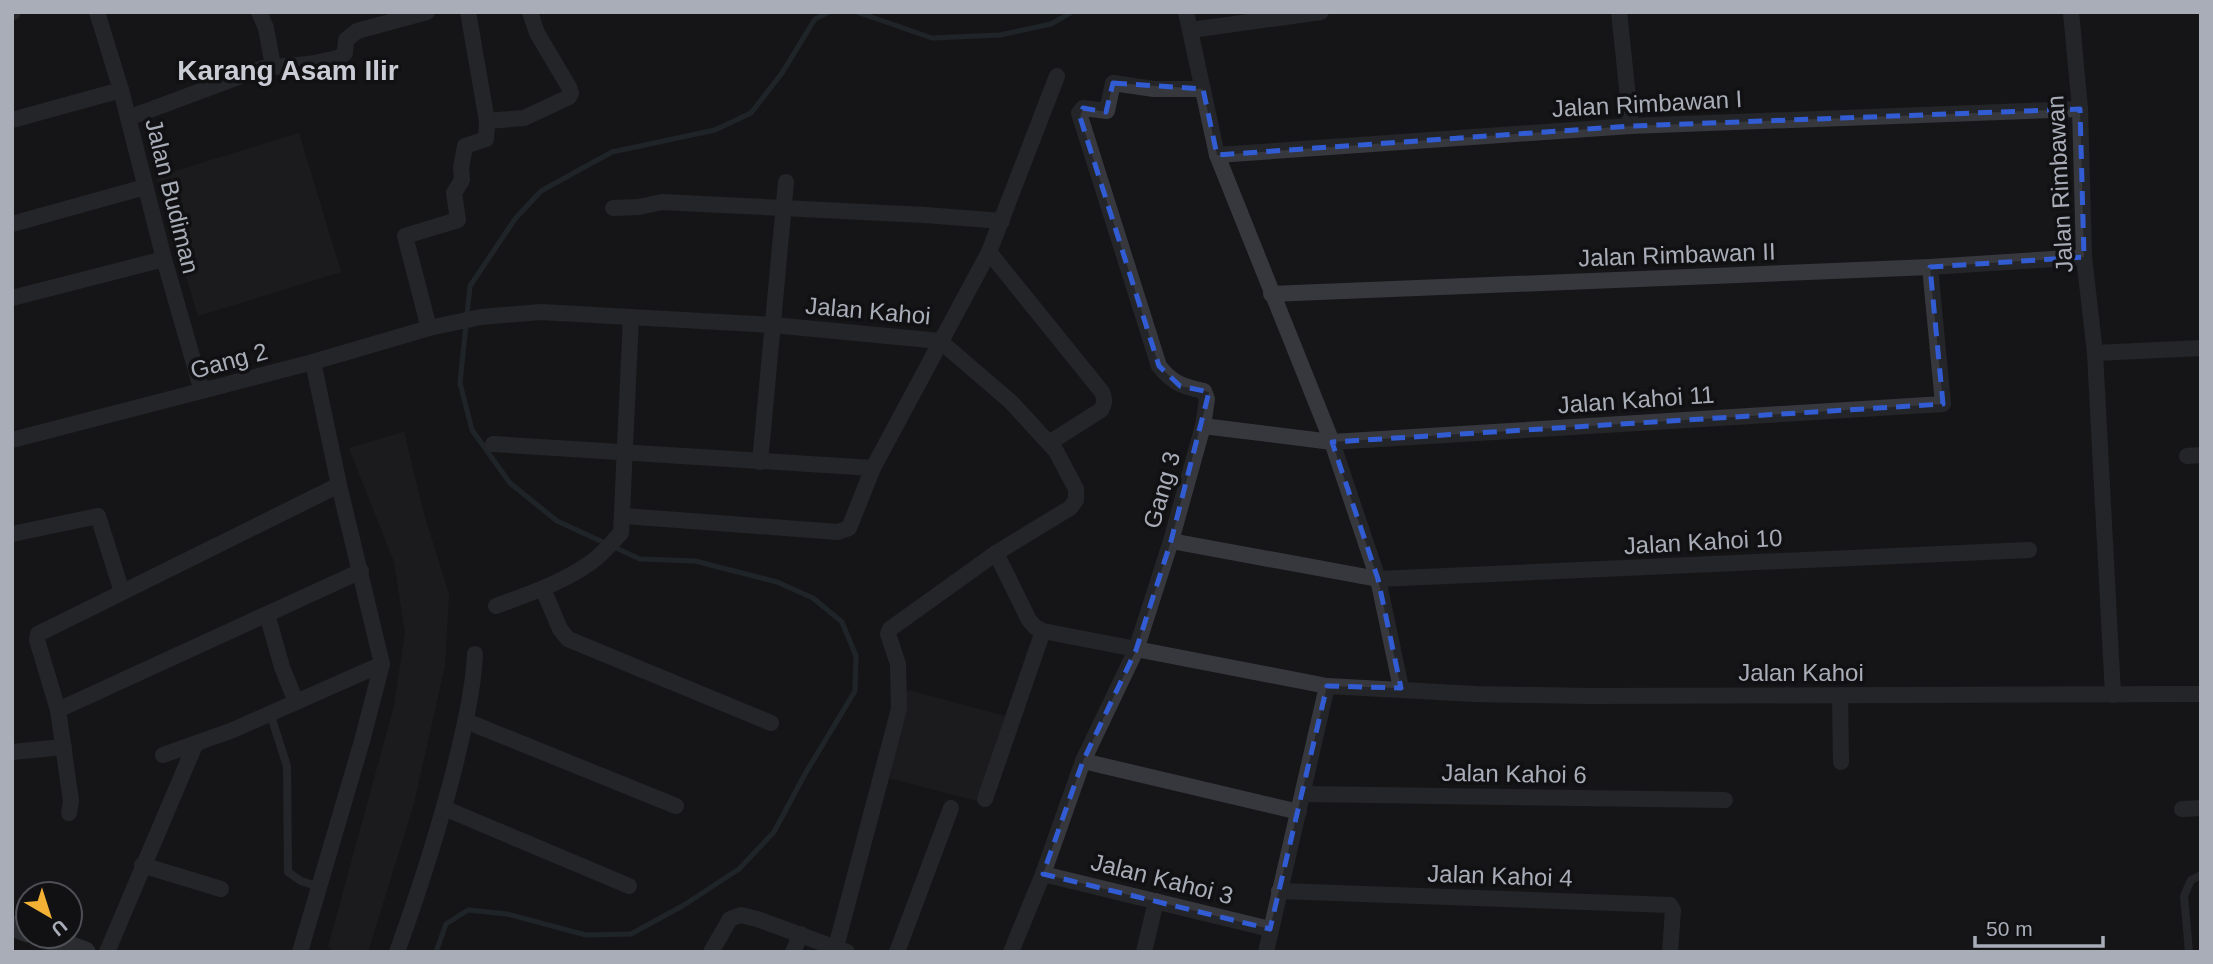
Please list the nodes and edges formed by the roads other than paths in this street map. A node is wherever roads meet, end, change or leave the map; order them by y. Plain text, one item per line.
1 (97, 12) edge
2 (259, 12) edge
3 (427, 12) edge
4 (468, 12) edge
5 (530, 12) edge
6 (1186, 12) edge
7 (1321, 12) edge
8 (1619, 12) edge
9 (2071, 12) edge
10 (1191, 30) junction
11 (273, 66) junction
12 (1057, 76) dead end
13 (1203, 89) junction
14 (121, 90) junction
15 (2080, 109) junction
16 (128, 118) junction
17 (12, 120) edge
18 (487, 121) junction
19 (1631, 126) junction
20 (1217, 155) junction
21 (786, 182) dead end
22 (145, 187) junction
23 (613, 208) dead end
24 (783, 208) junction
25 (1002, 221) junction
26 (12, 224) edge
27 (989, 252) junction
28 (2084, 257) junction
29 (164, 259) junction
30 (1930, 267) junction
31 (1271, 294) junction
32 (12, 298) edge
33 (631, 317) junction
34 (456, 323) joint
35 (773, 325) junction
36 (429, 328) junction
37 (940, 341) junction
38 (2201, 348) edge
39 (2095, 353) junction
40 (313, 362) junction
41 (202, 391) junction
42 (1203, 426) junction
43 (12, 440) edge
44 (1332, 442) junction
45 (1049, 443) junction
46 (493, 444) dead end
47 (625, 451) junction
48 (761, 462) junction
49 (873, 468) junction
50 (339, 485) junction
51 (624, 516) junction
52 (12, 534) edge
53 (1171, 541) junction
54 (2029, 550) dead end
55 (996, 553) junction
56 (361, 571) junction
57 (1378, 579) junction
58 (543, 589) junction
59 (122, 592) junction
60 (496, 606) dead end
61 (267, 614) junction
62 (1043, 631) junction
63 (1136, 650) junction
64 (475, 654) dead end
65 (382, 664) junction
66 (1326, 686) junction
67 (1401, 688) junction
68 (2201, 694) edge
69 (1840, 695) junction
70 (2113, 695) junction
71 (296, 702) junction
72 (58, 709) junction
73 (270, 713) junction
74 (466, 721) junction
75 (771, 723) dead end
76 (195, 745) junction
77 (64, 747) junction
78 (12, 752) edge
79 (163, 755) dead end
80 (1083, 761) junction
81 (1841, 762) dead end
82 (1303, 794) junction
83 (985, 799) dead end
84 (1725, 800) dead end
85 (676, 806) dead end
86 (444, 807) junction
87 (951, 808) dead end
88 (2201, 808) edge
89 (2182, 809) dead end
90 (1299, 812) junction
91 (69, 813) dead end
92 (142, 865) junction
93 (1043, 874) junction
94 (2201, 875) edge
95 (629, 886) dead end
96 (320, 887) junction
97 (221, 890) dead end
98 (1279, 891) junction
99 (1156, 901) junction
100 (1270, 929) junction
101 (801, 934) junction
102 (842, 949) edge
103 (107, 952) edge
104 (300, 952) edge
105 (397, 952) edge
106 (711, 952) edge
107 (793, 952) edge
108 (897, 952) edge
109 (1011, 952) edge
110 (1144, 952) edge
111 (1266, 952) edge
112 (1670, 952) edge
113 (2189, 952) edge

1 - 14 street, Jalan Budiman
2 - 11 street
3 - 11 street
4 - 18 street
5 - 18 street
6 - 10 street
7 - 10 street
8 - 19 street
9 - 15 street, Jalan Rimbawan
10 - 13 street
11 - 16 street
12 - 25 street
13 - 20 street
13 - 42 street, Gang 3
14 - 16 street, Jalan Budiman
14 - 17 street
15 - 19 street, Jalan Rimbawan I
15 - 28 street, Jalan Rimbawan
16 - 22 street, Jalan Budiman
18 - 36 street
19 - 20 street, Jalan Rimbawan I
20 - 31 street
21 - 24 street
22 - 26 street
22 - 29 street, Jalan Budiman
23 - 24 street
24 - 25 street
24 - 35 street
25 - 27 street
27 - 37 street
27 - 45 street
28 - 30 street, Jalan Rimbawan II
28 - 39 street, Jalan Rimbawan
29 - 32 street
29 - 41 street, Jalan Budiman
30 - 31 street, Jalan Rimbawan II
30 - 44 street, Jalan Kahoi 11
31 - 44 street
33 - 34 street, Jalan Kahoi
33 - 35 street, Jalan Kahoi
33 - 47 street
34 - 36 street, Gang 2
35 - 37 street, Jalan Kahoi
35 - 48 street
36 - 40 street, Gang 2
37 - 45 street, Jalan Kahoi
37 - 49 street
38 - 39 street
39 - 70 street, Jalan Rimbawan
40 - 41 street, Gang 2
40 - 50 street
41 - 43 street, Gang 2
42 - 44 street, Jalan Kahoi 11
42 - 53 street, Gang 3
44 - 57 street
45 - 55 street, Jalan Kahoi
46 - 47 street
47 - 48 street
47 - 51 street
48 - 49 street
49 - 51 street
50 - 56 street
50 - 59 street
51 - 58 street
52 - 59 street
53 - 57 street, Jalan Kahoi 10
53 - 63 street, Gang 3
54 - 57 street, Jalan Kahoi 10
55 - 62 street
55 - 102 street, Jalan Kahoi
56 - 61 street
56 - 65 street
57 - 67 street
58 - 60 street
58 - 75 street
59 - 72 street
61 - 71 street
61 - 72 street
62 - 63 street, Jalan Kahoi
62 - 83 street
63 - 66 street, Jalan Kahoi
63 - 80 street, Gang 3
64 - 74 street
65 - 71 street
65 - 96 street
66 - 67 street, Jalan Kahoi
66 - 82 street
67 - 69 street, Jalan Kahoi
68 - 70 street, Jalan Kahoi
69 - 70 street, Jalan Kahoi
69 - 81 street
71 - 73 street
72 - 77 street
73 - 76 street
73 - 96 lane
74 - 85 street
74 - 86 street
76 - 79 street
76 - 92 street
77 - 78 street
77 - 91 street
80 - 90 street
80 - 93 street, Gang 3
82 - 84 street, Jalan Kahoi 6
82 - 90 street
86 - 95 street
86 - 105 street
87 - 108 street
88 - 89 street
90 - 98 street
92 - 97 street
92 - 103 street
93 - 99 street, Jalan Kahoi 3
93 - 109 street, Gang 3
94 - 113 lane
96 - 104 street
98 - 100 street
98 - 112 street, Jalan Kahoi 4
99 - 100 street, Jalan Kahoi 3
99 - 110 street
100 - 111 street
101 - 102 street
101 - 106 street
101 - 107 street

